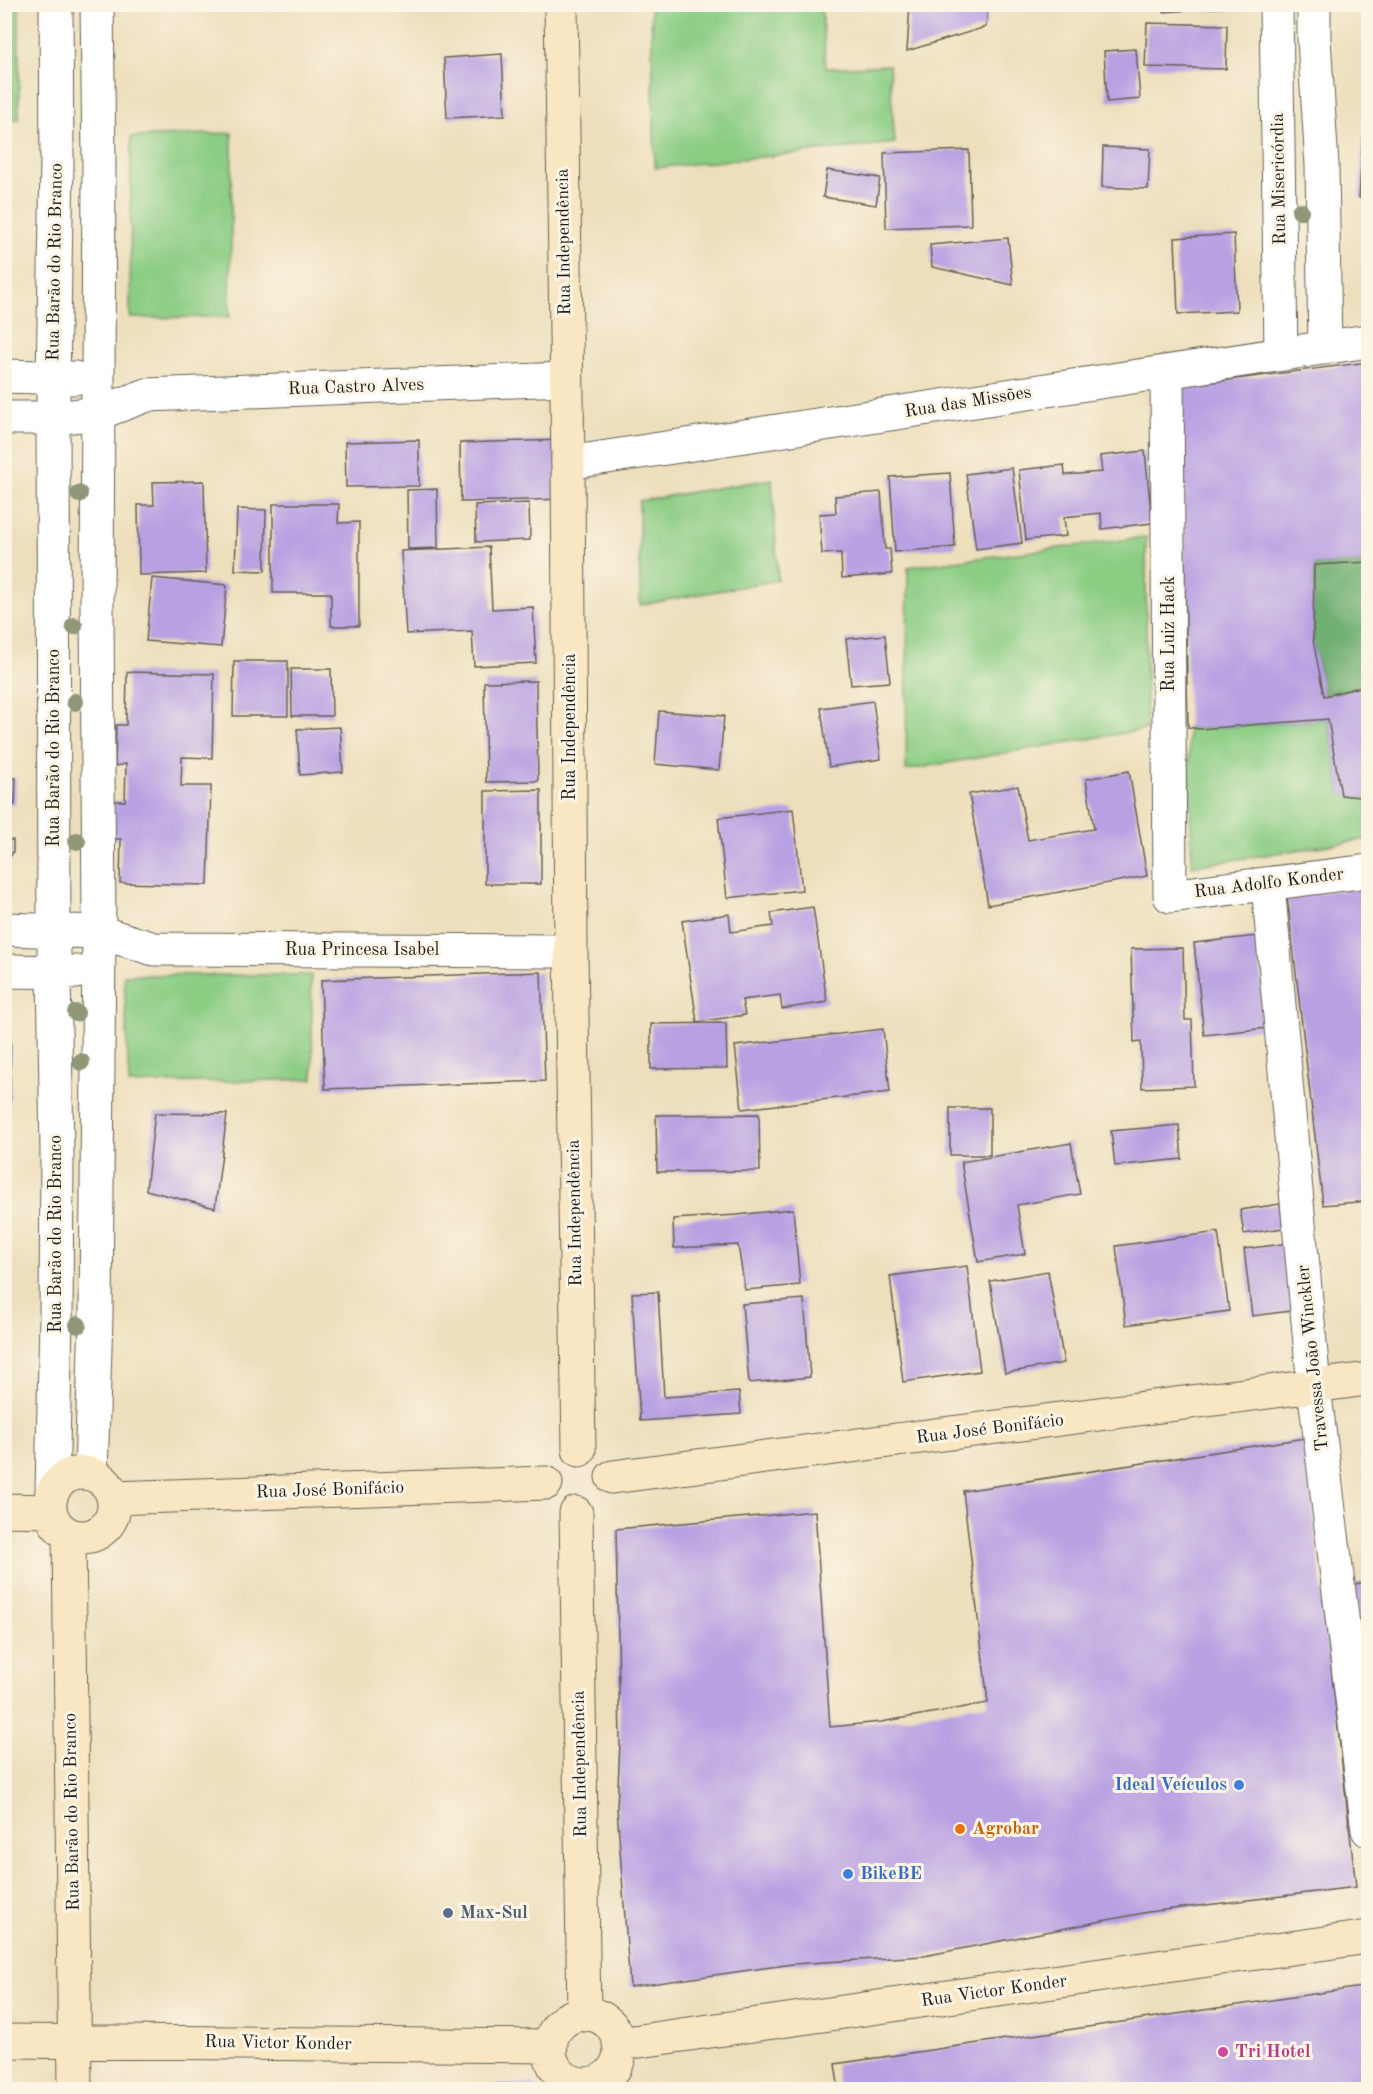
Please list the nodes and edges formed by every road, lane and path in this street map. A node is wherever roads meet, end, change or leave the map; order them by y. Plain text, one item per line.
1 (56, 4) edge
2 (97, 4) edge
3 (561, 4) edge
4 (1276, 4) edge
5 (1314, 4) edge
6 (99, 161) junction
7 (57, 162) junction
8 (1322, 166) junction
9 (1280, 173) junction
10 (1368, 341) edge
11 (1325, 348) junction
12 (1281, 354) junction
13 (1167, 372) junction
14 (4, 376) edge
15 (53, 377) junction
16 (99, 379) junction
17 (565, 379) junction
18 (147, 395) junction
19 (99, 413) junction
20 (4, 418) edge
21 (54, 418) junction
22 (568, 463) junction
23 (97, 603) junction
24 (54, 604) junction
25 (99, 750) junction
26 (55, 753) junction
27 (1368, 871) edge
28 (1268, 885) junction
29 (1170, 896) joint
30 (4, 929) edge
31 (55, 930) junction
32 (99, 932) junction
33 (154, 949) junction
34 (571, 951) junction
35 (4, 971) edge
36 (54, 971) junction
37 (98, 972) junction
38 (57, 1153) junction
39 (98, 1153) junction
40 (96, 1317) junction
41 (56, 1318) junction
42 (1368, 1379) edge
43 (1314, 1387) junction
44 (579, 1450) junction
45 (91, 1473) junction
46 (612, 1477) junction
47 (546, 1483) junction
48 (113, 1498) junction
49 (4, 1510) edge
50 (57, 1512) junction
51 (576, 1514) junction
52 (1368, 1830) edge
53 (1368, 1937) edge
54 (584, 2014) junction
55 (4, 2041) edge
56 (74, 2041) junction
57 (619, 2044) junction
58 (550, 2046) junction
59 (584, 2087) edge
60 (75, 2090) edge

1 - 7 street, Rua Barão do Rio Branco
2 - 6 street
3 - 17 street, Rua Independência
4 - 9 street, Rua Misericórdia
5 - 8 street
6 - 7 street
6 - 16 street
7 - 15 street, Rua Barão do Rio Branco
8 - 9 street
8 - 11 street
9 - 12 street, Rua Misericórdia
10 - 11 street, Rua das Missões
11 - 12 street, Rua das Missões
12 - 13 street, Rua das Missões
13 - 22 street, Rua das Missões
13 - 29 street, Rua Luiz Hack
14 - 15 street, Rua Castro Alves
15 - 16 street, Rua Castro Alves
15 - 21 street, Rua Barão do Rio Branco
16 - 18 street, Rua Castro Alves
16 - 19 street
17 - 18 street, Rua Castro Alves
17 - 22 street, Rua Independência
18 - 19 street, Rua Castro Alves
19 - 21 street, Rua Castro Alves
19 - 23 street
20 - 21 street, Rua Castro Alves
21 - 24 street, Rua Barão do Rio Branco
22 - 34 street, Rua Independência
23 - 24 street
23 - 25 street
24 - 26 street, Rua Barão do Rio Branco
25 - 26 street
25 - 32 street
26 - 31 street, Rua Barão do Rio Branco
27 - 28 street, Rua Adolfo Konder
28 - 29 street, Rua Adolfo Konder
28 - 43 street, Travessa João Winckler
30 - 31 street, Rua Princesa Isabel
31 - 32 street, Rua Princesa Isabel
31 - 36 street, Rua Barão do Rio Branco
32 - 33 street, Rua Princesa Isabel
32 - 37 street
33 - 34 street, Rua Princesa Isabel
33 - 37 street, Rua Princesa Isabel
34 - 44 street, Rua Independência
35 - 36 street, Rua Princesa Isabel
36 - 37 street, Rua Princesa Isabel
36 - 38 street, Rua Barão do Rio Branco
37 - 39 street
38 - 39 street
38 - 41 street, Rua Barão do Rio Branco
39 - 40 street
40 - 41 street
40 - 45 street
41 - 50 street, Rua Barão do Rio Branco
42 - 43 street, Rua José Bonifácio
43 - 46 street, Rua José Bonifácio
43 - 52 street, Travessa João Winckler
44 - 46 street
44 - 47 street
45 - 48 street
45 - 50 street
46 - 51 street
47 - 48 street, Rua José Bonifácio
47 - 51 street
48 - 50 street
49 - 50 street
50 - 56 street, Rua Barão do Rio Branco
51 - 54 street, Rua Independência
53 - 57 street, Rua Victor Konder
54 - 57 street
54 - 58 street
55 - 56 street, Rua Victor Konder
56 - 58 street, Rua Victor Konder
56 - 60 street, Rua Barão do Rio Branco
57 - 59 street
58 - 59 street

